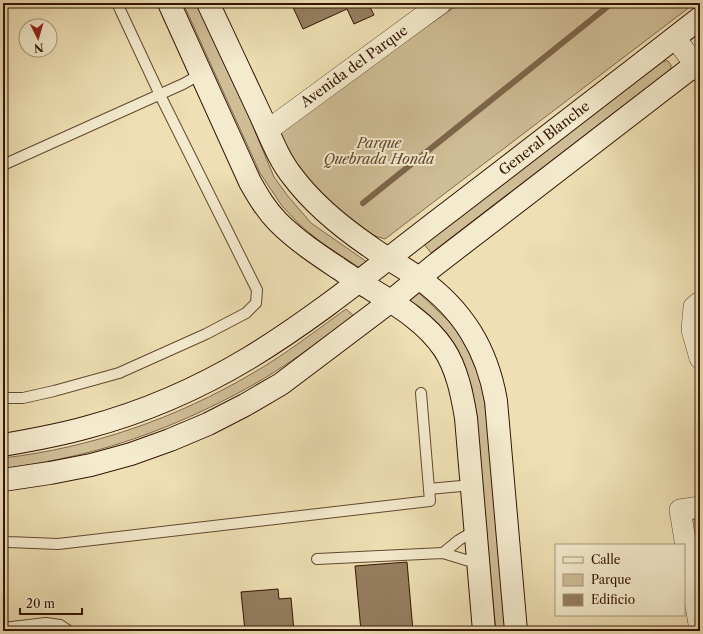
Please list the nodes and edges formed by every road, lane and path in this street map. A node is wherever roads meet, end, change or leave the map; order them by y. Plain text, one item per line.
1 (117, 3) edge
2 (169, 3) edge
3 (208, 3) edge
4 (441, 3) edge
5 (700, 18) edge
6 (675, 38) junction
7 (698, 66) edge
8 (201, 74) junction
9 (160, 95) junction
10 (268, 130) junction
11 (3, 165) edge
12 (388, 259) junction
13 (419, 278) junction
14 (358, 282) junction
15 (391, 301) junction
16 (700, 302) edge
17 (700, 358) edge
18 (421, 393) dead end
19 (3, 398) edge
20 (3, 445) edge
21 (3, 480) edge
22 (472, 485) junction
23 (429, 489) junction
24 (700, 507) edge
25 (476, 530) junction
26 (5, 541) edge
27 (443, 552) junction
28 (317, 560) dead end
29 (479, 564) junction
30 (3, 628) edge
31 (700, 630) edge
32 (69, 631) edge
33 (484, 631) edge
34 (516, 631) edge

1 - 9 lane
2 - 8 main road
3 - 10 main road
4 - 10 street, Avenida del Parque
5 - 6 main road, General Blanche
6 - 7 street
6 - 12 main road, General Blanche
7 - 13 main road
8 - 9 lane
8 - 14 main road
9 - 11 lane
9 - 19 lane
10 - 12 main road
12 - 13 main road
12 - 14 main road, General Blanche
13 - 15 main road
13 - 34 main road
14 - 15 main road
14 - 20 main road, General Blanche
15 - 21 main road
15 - 22 main road
16 - 17 street
18 - 23 lane
22 - 23 lane
22 - 25 main road
23 - 26 lane
24 - 31 street
25 - 27 lane
25 - 29 main road
27 - 28 lane
27 - 29 lane
29 - 33 main road
30 - 32 lane

